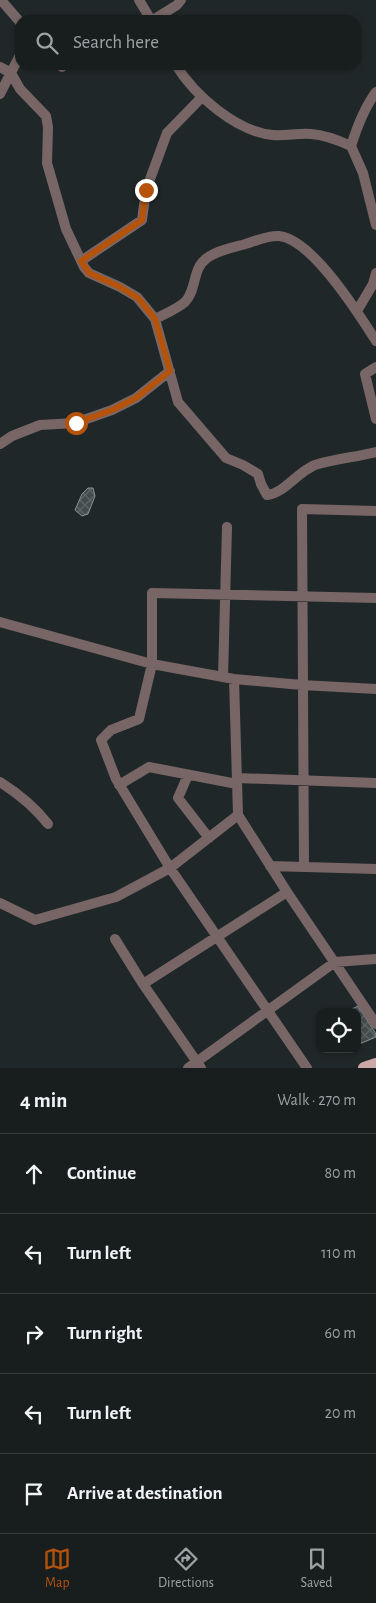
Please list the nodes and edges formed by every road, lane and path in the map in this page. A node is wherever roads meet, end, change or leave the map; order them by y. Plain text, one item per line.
1 (0, 0) edge
2 (140, 0) edge
3 (181, 0) edge
4 (149, 15) edge
5 (161, 15) edge
6 (15, 16) edge
7 (15, 64) edge
8 (0, 67) edge
9 (180, 70) edge
10 (11, 72) junction
11 (376, 92) edge
12 (0, 94) edge
13 (202, 97) junction
14 (351, 146) junction
15 (376, 225) edge
16 (81, 261) junction
17 (376, 273) edge
18 (357, 311) junction
19 (155, 319) junction
20 (376, 341) edge
21 (376, 366) edge
22 (170, 371) junction
23 (376, 419) edge
24 (0, 444) edge
25 (376, 452) edge
26 (376, 510) edge
27 (227, 527) dead end
28 (226, 594) junction
29 (302, 596) junction
30 (376, 598) edge
31 (0, 622) edge
32 (152, 664) junction
33 (223, 677) junction
34 (234, 679) junction
35 (302, 685) junction
36 (376, 689) edge
37 (188, 775) junction
38 (303, 780) junction
39 (237, 781) junction
40 (0, 782) edge
41 (376, 782) edge
42 (120, 784) junction
43 (238, 815) junction
44 (48, 824) dead end
45 (209, 838) junction
46 (270, 866) junction
47 (304, 867) junction
48 (170, 868) junction
49 (376, 869) edge
50 (287, 892) junction
51 (0, 903) edge
52 (217, 937) junction
53 (115, 939) dead end
54 (376, 959) edge
55 (335, 962) junction
56 (143, 984) junction
57 (267, 1012) junction
58 (376, 1024) edge
59 (376, 1064) edge
60 (195, 1066) edge
61 (306, 1068) edge
62 (364, 1068) edge

1 - 6 street
2 - 4 street
3 - 5 street
7 - 10 street
8 - 10 street
9 - 13 street
10 - 12 street
10 - 16 street
11 - 14 street
13 - 14 street
13 - 16 street
14 - 15 street
16 - 19 street
17 - 18 street
18 - 19 street
18 - 20 street
19 - 22 street
21 - 23 street
22 - 24 street
22 - 25 street
26 - 29 street
27 - 28 street
28 - 29 street
28 - 32 street
28 - 33 street
29 - 30 street
29 - 35 street
31 - 32 street
32 - 33 street
32 - 42 street
33 - 34 street
34 - 35 street
34 - 39 street
35 - 36 street
35 - 38 street
37 - 39 street
37 - 42 street
37 - 45 street
38 - 39 street
38 - 41 street
38 - 47 street
39 - 43 street
40 - 44 street
42 - 48 street
43 - 45 street
43 - 46 street
45 - 48 street
46 - 47 street
46 - 50 street
47 - 49 street
48 - 51 street
48 - 52 street
50 - 52 street
50 - 55 street
52 - 56 street
52 - 57 street
53 - 56 street
54 - 55 street
55 - 57 street
55 - 58 street
56 - 60 street
57 - 60 street
57 - 61 street
59 - 62 main road

